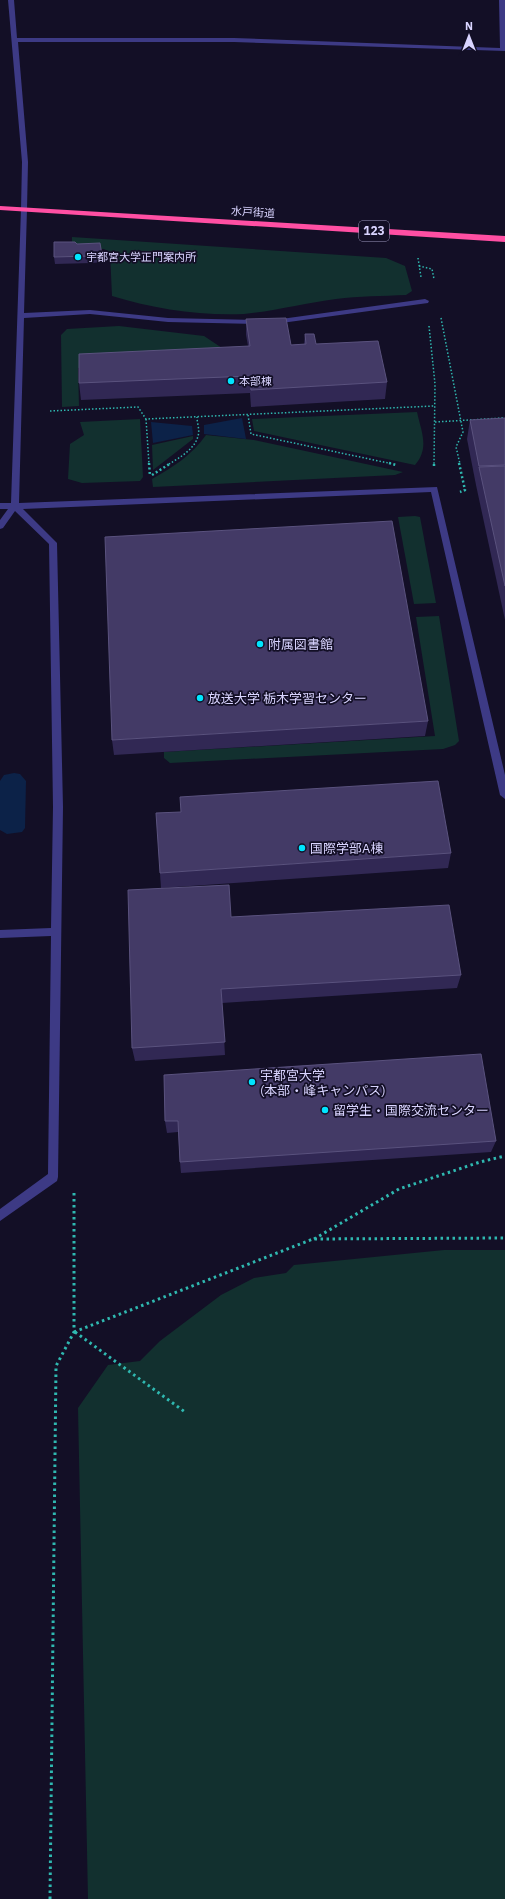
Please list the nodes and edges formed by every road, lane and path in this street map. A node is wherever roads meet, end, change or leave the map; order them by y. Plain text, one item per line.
1 (11, 0) edge
2 (502, 0) edge
3 (14, 40) junction
4 (0, 208) edge
5 (24, 209) junction
6 (505, 239) edge
7 (418, 256) dead end
8 (419, 266) junction
9 (435, 284) dead end
10 (425, 301) junction
11 (440, 314) dead end
12 (21, 316) junction
13 (434, 406) junction
14 (50, 411) dead end
15 (248, 415) junction
16 (197, 417) junction
17 (146, 419) junction
18 (461, 420) junction
19 (435, 422) junction
20 (505, 423) edge
21 (403, 466) dead end
22 (150, 477) junction
23 (150, 481) dead end
24 (434, 489) junction
25 (437, 502) junction
26 (0, 506) edge
27 (16, 506) junction
28 (0, 526) edge
29 (505, 795) edge
30 (56, 932) junction
31 (0, 934) edge
32 (505, 1156) edge
33 (0, 1216) edge
34 (505, 1238) edge
35 (313, 1239) junction
36 (185, 1412) dead end

1 - 3 street
2 - 3 street
3 - 5 street
4 - 5 highway, 水戸街道 / 123
5 - 6 highway, 水戸街道 / 123
5 - 12 street
7 - 8 path
8 - 9 path
8 - 10 path
10 - 12 street
10 - 13 path
11 - 18 path
12 - 27 street
13 - 15 path
13 - 19 path
14 - 17 path
15 - 16 path
15 - 21 path
16 - 17 path
16 - 22 path
17 - 22 path
18 - 19 path
18 - 20 path
18 - 25 path
19 - 24 path
22 - 23 path
24 - 25 street
24 - 27 street
25 - 29 street
26 - 27 street
27 - 28 street
27 - 30 street
30 - 31 street
30 - 33 street
32 - 35 path
34 - 35 path
35 - 36 path

